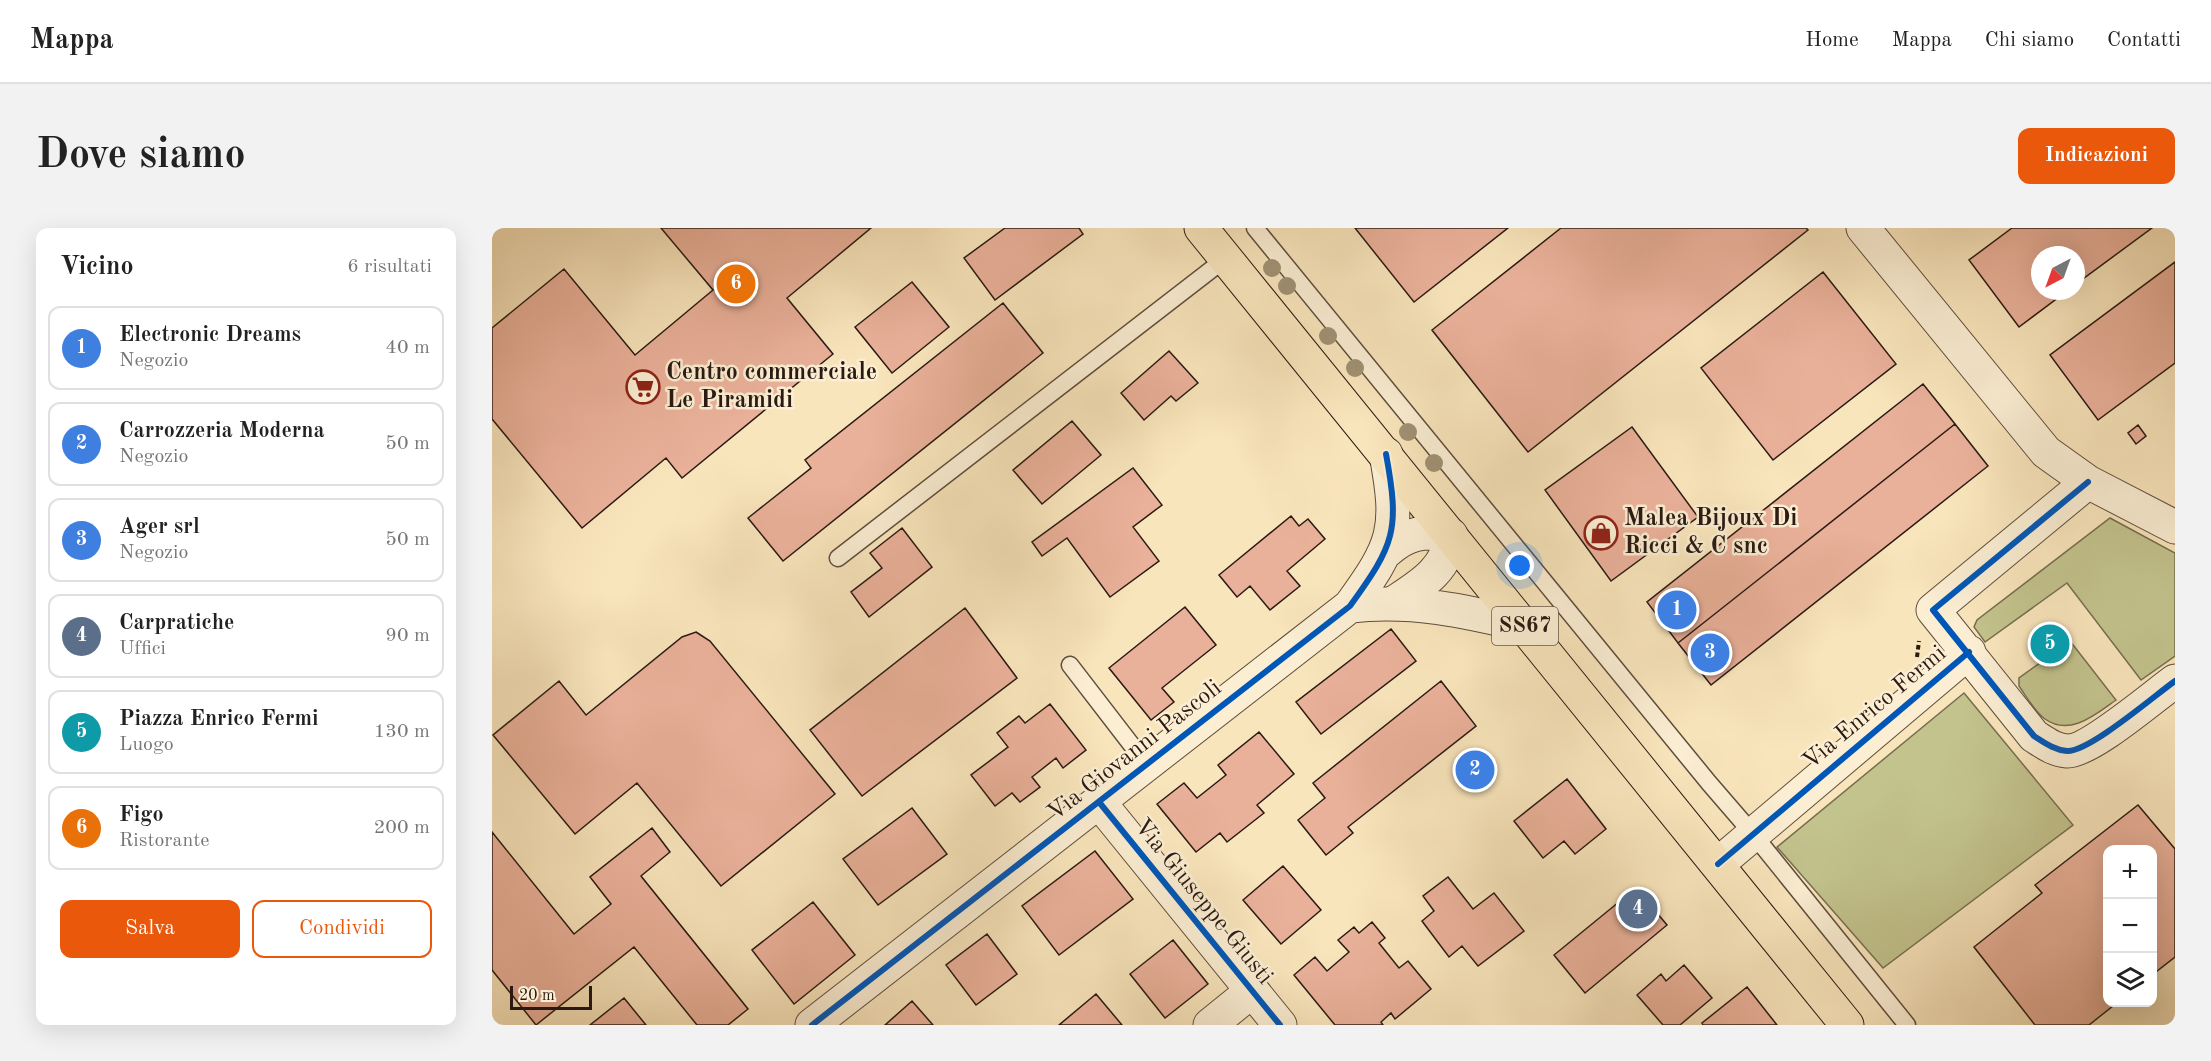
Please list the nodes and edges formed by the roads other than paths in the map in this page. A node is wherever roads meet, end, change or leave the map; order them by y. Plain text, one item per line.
1 (1201, 228) edge
2 (1255, 228) edge
3 (1863, 228) edge
4 (1225, 259) junction
5 (1386, 454) junction
6 (2088, 482) junction
7 (2175, 527) edge
8 (1451, 535) junction
9 (1387, 551) junction
10 (838, 558) dead end
11 (1395, 602) junction
12 (1350, 606) junction
13 (1524, 625) junction
14 (1969, 652) junction
15 (1070, 665) dead end
16 (2175, 681) edge
17 (1147, 765) junction
18 (1099, 802) junction
19 (1754, 834) junction
20 (1718, 864) junction
21 (1252, 991) junction
22 (812, 1025) edge
23 (1210, 1025) edge
24 (1280, 1025) edge
25 (1847, 1025) edge
26 (1907, 1025) edge

1 - 4 main road, SS67
2 - 19 lane
3 - 6 street
4 - 5 main road, SS67
4 - 10 lane
5 - 8 main road, SS67
5 - 9 street, Via Giovanni Pascoli
6 - 7 street
6 - 14 street, Via Enrico Fermi
8 - 9 street, Via Giovanni Pascoli
8 - 11 street
8 - 13 main road, SS67
9 - 12 street, Via Giovanni Pascoli
11 - 12 street
11 - 13 street
12 - 17 street, Via Giovanni Pascoli
13 - 20 main road, SS67
14 - 16 street
14 - 19 street, Via Enrico Fermi
15 - 17 lane
17 - 18 street, Via Giovanni Pascoli
18 - 21 street, Via Giuseppe Giusti
18 - 22 street, Via Giovanni Pascoli
19 - 20 street, Via Enrico Fermi
19 - 26 lane
20 - 25 main road, SS67
21 - 23 street
21 - 24 street, Via Giuseppe Giusti

